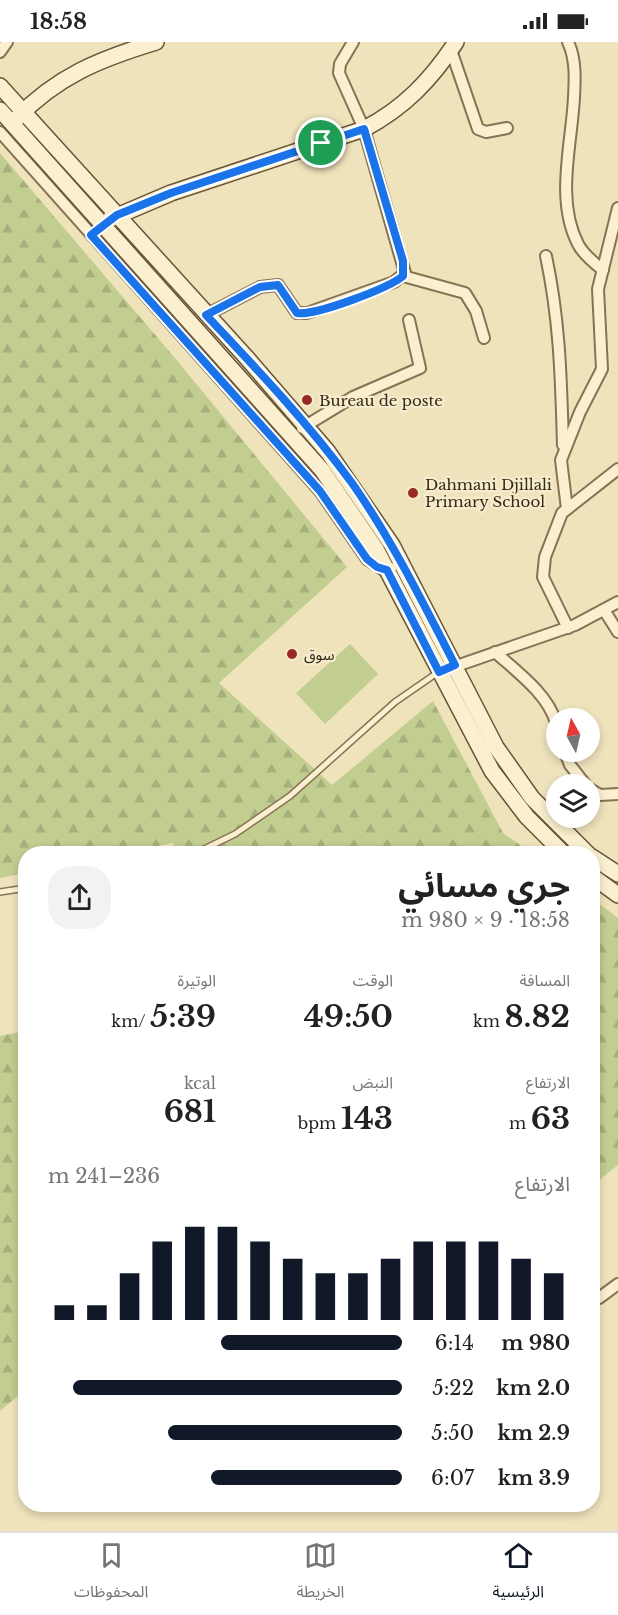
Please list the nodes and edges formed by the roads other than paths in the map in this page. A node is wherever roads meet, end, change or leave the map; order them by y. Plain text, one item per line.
1 (8, 42) edge
2 (156, 42) edge
3 (353, 42) edge
4 (568, 42) edge
5 (454, 46) edge
6 (0, 52) edge
7 (0, 86) edge
8 (0, 110) edge
9 (23, 112) junction
10 (6, 128) edge
11 (364, 129) junction
12 (507, 129) dead end
13 (618, 207) edge
14 (117, 215) junction
15 (104, 224) junction
16 (91, 235) junction
17 (546, 256) dead end
18 (603, 270) junction
19 (403, 276) junction
20 (206, 315) junction
21 (409, 320) dead end
22 (484, 339) dead end
23 (306, 426) junction
24 (292, 435) junction
25 (563, 452) junction
26 (618, 469) edge
27 (567, 509) junction
28 (402, 563) junction
29 (387, 570) junction
30 (618, 602) edge
31 (604, 610) junction
32 (568, 628) junction
33 (618, 632) edge
34 (495, 652) junction
35 (455, 665) junction
36 (439, 672) junction
37 (548, 708) edge
38 (618, 794) edge
39 (600, 795) edge
40 (210, 846) edge
41 (556, 846) edge
42 (580, 846) edge
43 (600, 862) edge
44 (618, 874) edge
45 (600, 882) edge
46 (18, 889) edge
47 (0, 892) edge
48 (618, 895) edge
49 (618, 1284) edge
50 (600, 1297) edge

1 - 6 street
2 - 9 main road
3 - 11 street
4 - 18 street
5 - 11 main road
5 - 12 street
7 - 9 main road
8 - 10 main road
9 - 10 main road
9 - 14 main road
10 - 15 main road
10 - 16 street
11 - 14 main road
11 - 19 street
13 - 18 street
14 - 15 main road
14 - 20 main road
15 - 16 street
15 - 24 main road
16 - 29 street
17 - 25 street
18 - 25 street
19 - 20 street
19 - 22 street
20 - 23 main road
21 - 23 street
23 - 24 street
23 - 28 main road
24 - 29 main road
25 - 27 street
26 - 27 street
27 - 32 street
28 - 29 street
28 - 35 main road
29 - 36 main road
30 - 31 street
31 - 32 street
31 - 33 street
32 - 34 street
34 - 35 street
34 - 37 street
35 - 36 street
35 - 42 main road
36 - 40 lane
36 - 41 main road
38 - 39 street
43 - 44 main road
45 - 48 main road
46 - 47 lane
49 - 50 street

